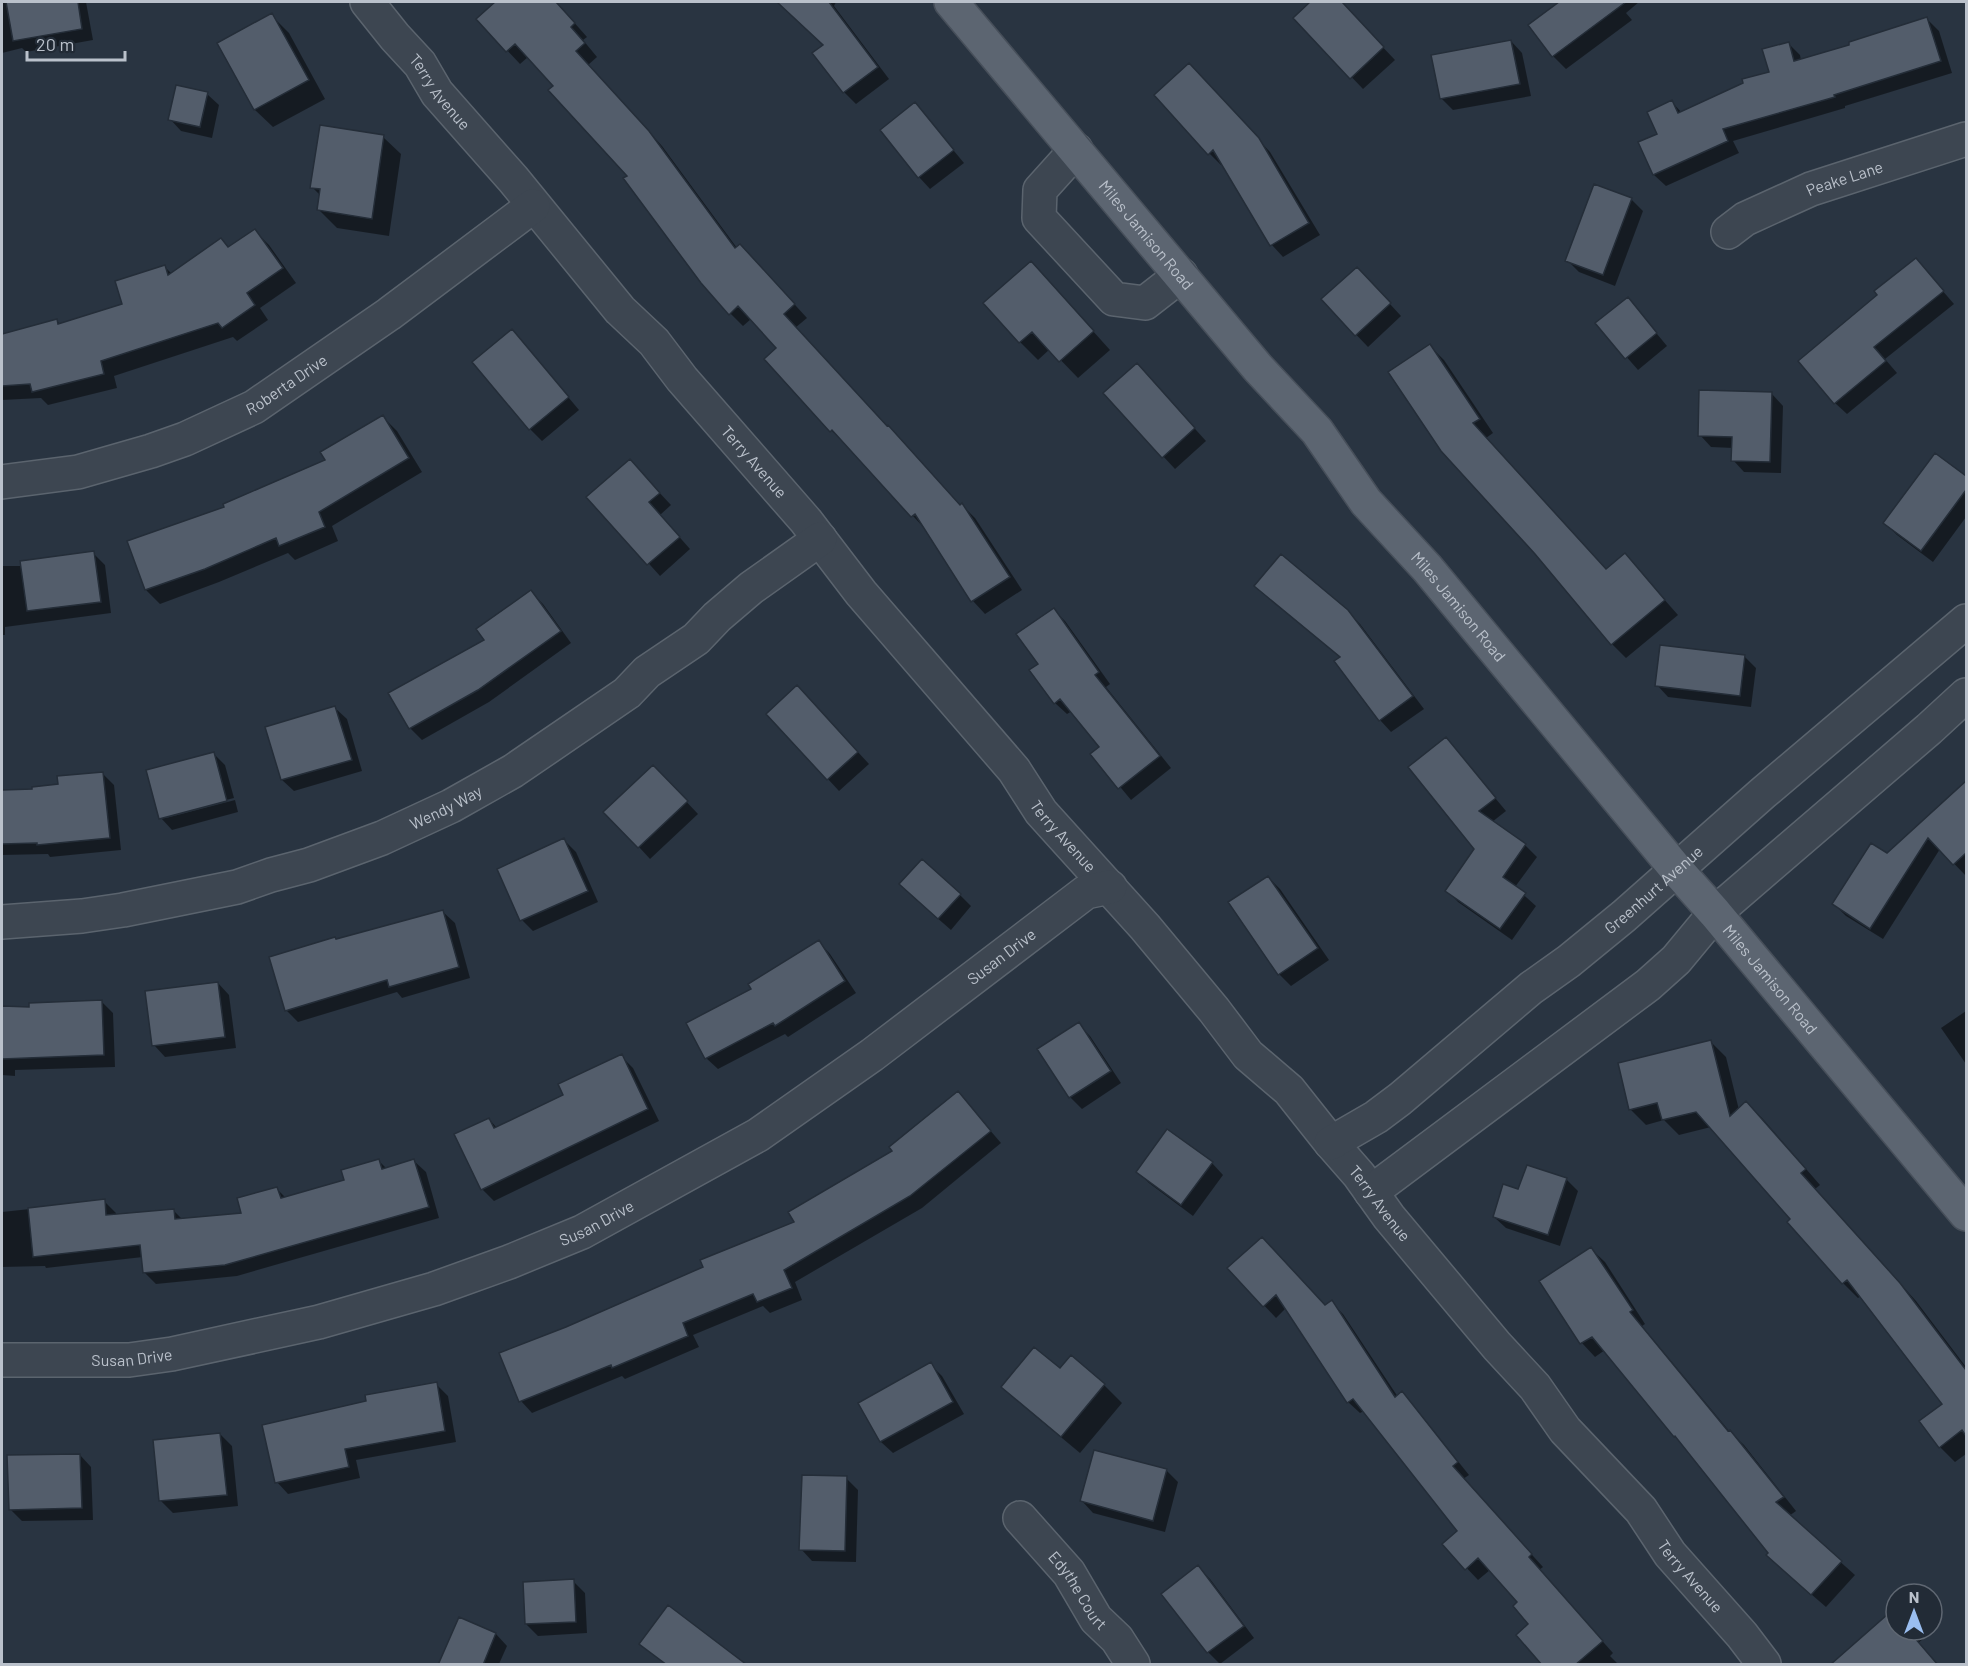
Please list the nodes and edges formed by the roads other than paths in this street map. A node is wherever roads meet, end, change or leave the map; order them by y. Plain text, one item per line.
1 (367, 2) edge
2 (951, 2) edge
3 (1966, 139) edge
4 (1076, 150) junction
5 (534, 206) junction
6 (1728, 232) dead end
7 (1181, 275) junction
8 (2, 482) edge
9 (820, 539) junction
10 (1966, 621) edge
11 (1966, 695) edge
12 (1676, 869) junction
13 (1110, 887) junction
14 (1715, 913) junction
15 (2, 922) edge
16 (1331, 1143) junction
17 (1371, 1192) junction
18 (1966, 1214) edge
19 (2, 1360) edge
20 (1020, 1518) dead end
21 (1133, 1665) edge
22 (1764, 1665) edge

1 - 5 street, Terry Avenue
2 - 4 main road, Miles Jamison Road
3 - 6 street, Peake Lane
4 - 7 main road, Miles Jamison Road
4 - 7 street
5 - 8 street, Roberta Drive
5 - 9 street, Terry Avenue
7 - 12 main road, Miles Jamison Road
9 - 13 street, Terry Avenue
9 - 15 street, Wendy Way
10 - 12 street, Greenhurt Avenue
11 - 14 street
12 - 14 main road, Miles Jamison Road
12 - 16 street, Greenhurt Avenue
13 - 16 street, Terry Avenue
13 - 19 street, Susan Drive
14 - 17 street
14 - 18 main road, Miles Jamison Road
16 - 17 street, Terry Avenue
17 - 22 street, Terry Avenue
20 - 21 street, Edythe Court

